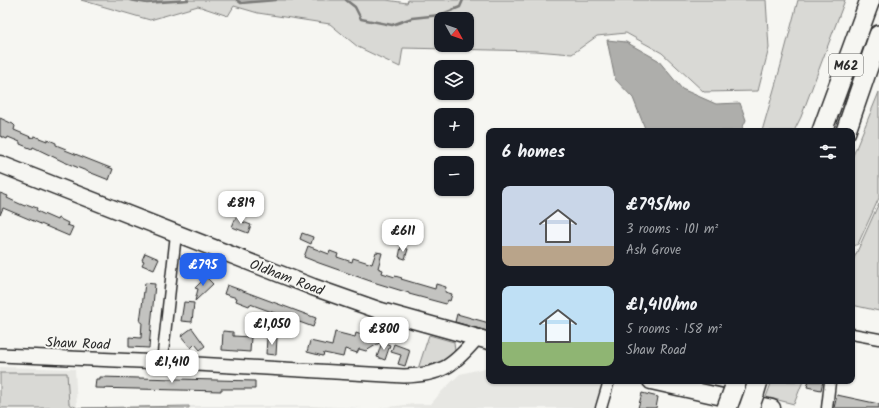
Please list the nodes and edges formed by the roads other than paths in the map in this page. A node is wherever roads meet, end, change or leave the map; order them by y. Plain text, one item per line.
1 (870, 0) edge
2 (879, 35) edge
3 (823, 128) edge
4 (847, 128) edge
5 (0, 164) edge
6 (176, 234) junction
7 (855, 335) edge
8 (879, 339) edge
9 (483, 340) edge
10 (0, 355) edge
11 (162, 362) junction
12 (608, 384) edge
13 (664, 384) edge
14 (830, 384) edge
15 (735, 385) edge
16 (601, 408) edge
17 (727, 408) edge
18 (772, 408) edge
19 (826, 408) edge

1 - 3 highway, M62
2 - 4 highway, M62
5 - 6 main road, Oldham Road
6 - 9 main road, Oldham Road
6 - 11 street
7 - 8 street
9 - 11 street, Shaw Road
10 - 11 street, Shaw Road
12 - 16 street
13 - 18 main road
14 - 19 street
15 - 17 highway, bridge

